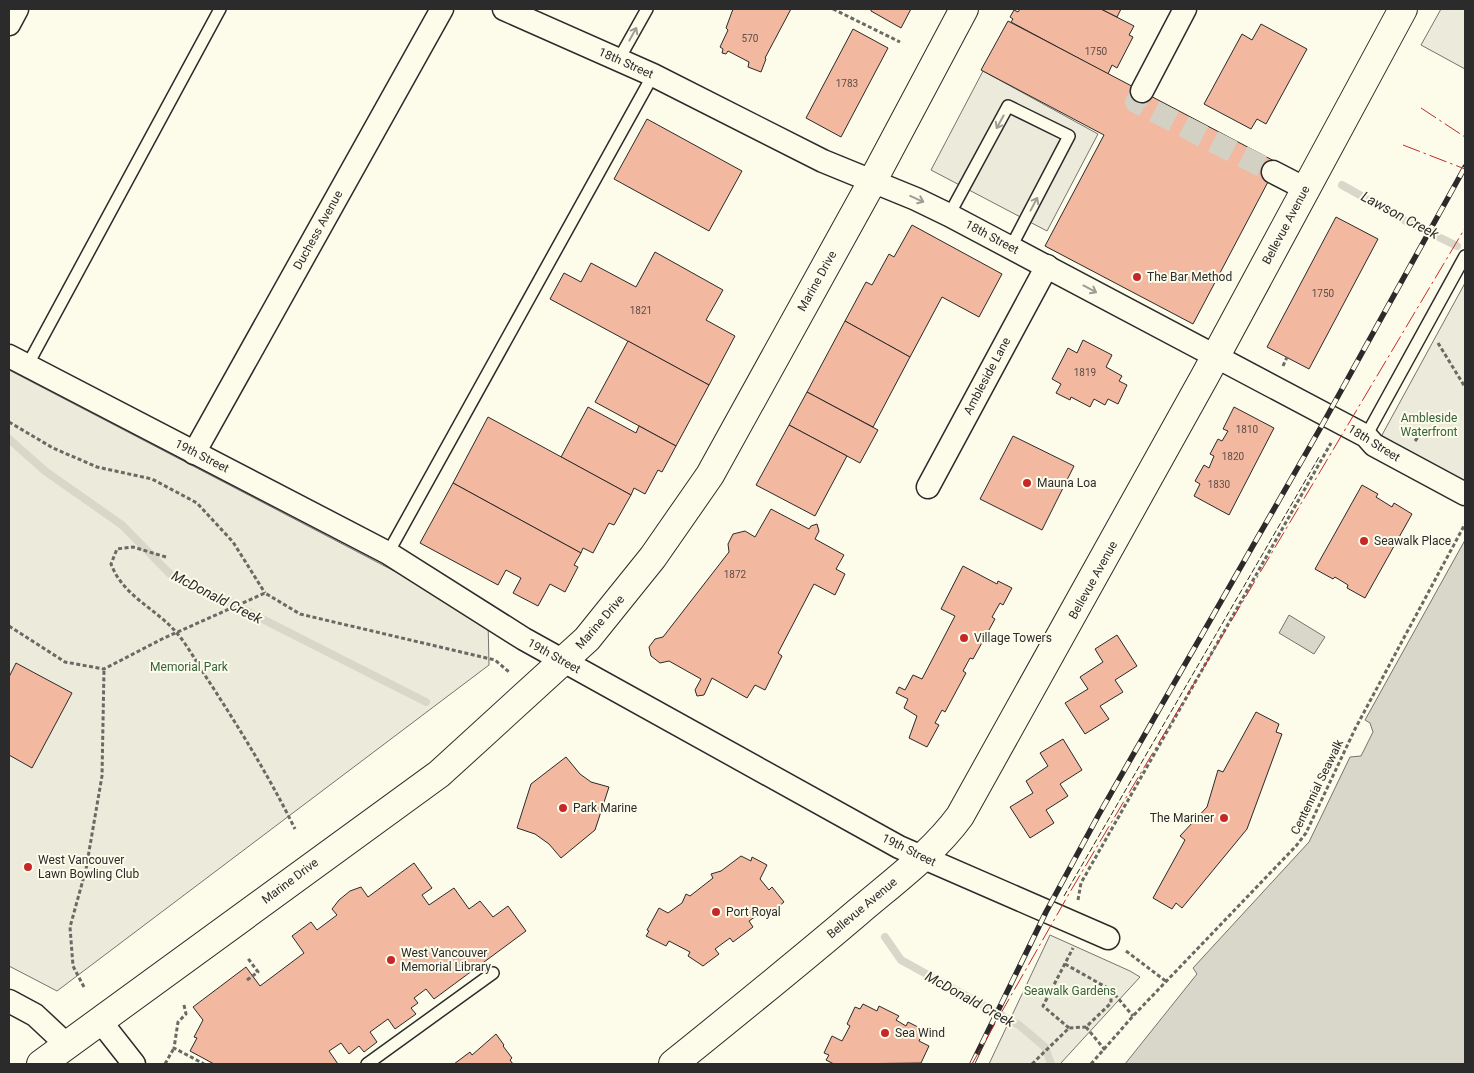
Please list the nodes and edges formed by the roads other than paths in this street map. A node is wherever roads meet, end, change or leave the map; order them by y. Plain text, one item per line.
1 (17, 9) edge
2 (220, 9) edge
3 (442, 9) edge
4 (504, 9) edge
5 (647, 9) edge
6 (964, 9) edge
7 (1185, 9) edge
8 (1403, 9) edge
9 (9, 24) edge
10 (619, 59) junction
11 (653, 74) junction
12 (1142, 91) tunnel mouth
13 (1273, 172) tunnel mouth
14 (872, 182) junction
15 (1306, 188) junction
16 (949, 215) junction
17 (1011, 247) junction
18 (1465, 256) edge
19 (1047, 266) junction
20 (1216, 357) junction
21 (18, 361) edge
22 (1366, 436) junction
23 (194, 453) junction
24 (928, 487) dead end
25 (1465, 494) edge
26 (388, 553) junction
27 (564, 662) junction
28 (921, 857) junction
29 (1108, 938) road end
30 (493, 973) dead end
31 (9, 1001) edge
32 (101, 1022) junction
33 (67, 1045) junction
34 (130, 1060) edge
35 (41, 1064) edge
36 (367, 1064) edge
37 (673, 1064) edge

1 - 9 street
2 - 21 lane
3 - 23 street, Duchess Avenue
4 - 10 street, 18th Street
10 -> 5 lane
6 - 14 main road, Marine Drive
7 - 12 street
8 - 15 main road, Bellevue Avenue
10 - 11 street, 18th Street
11 - 14 street, 18th Street
11 - 26 lane
13 - 15 street
14 -> 16 street, 18th Street
14 - 27 main road, Marine Drive
15 - 20 main road, Bellevue Avenue
16 - 17 street, 18th Street
17 -> 16 lane
17 - 19 street, 18th Street
18 - 22 lane
19 -> 20 street, 18th Street
19 - 24 street, Ambleside Lane
20 - 22 street, 18th Street
20 - 28 main road, Bellevue Avenue
21 - 23 street, 19th Street
22 - 25 street, 18th Street
23 - 26 street, 19th Street
26 - 27 street, 19th Street
27 - 28 street, 19th Street
27 - 32 main road, Marine Drive
28 - 29 street, 19th Street
28 - 37 main road, Bellevue Avenue
30 - 36 lane
31 - 33 street
32 - 33 main road, Marine Drive
32 - 34 street
33 - 35 main road, Marine Drive

